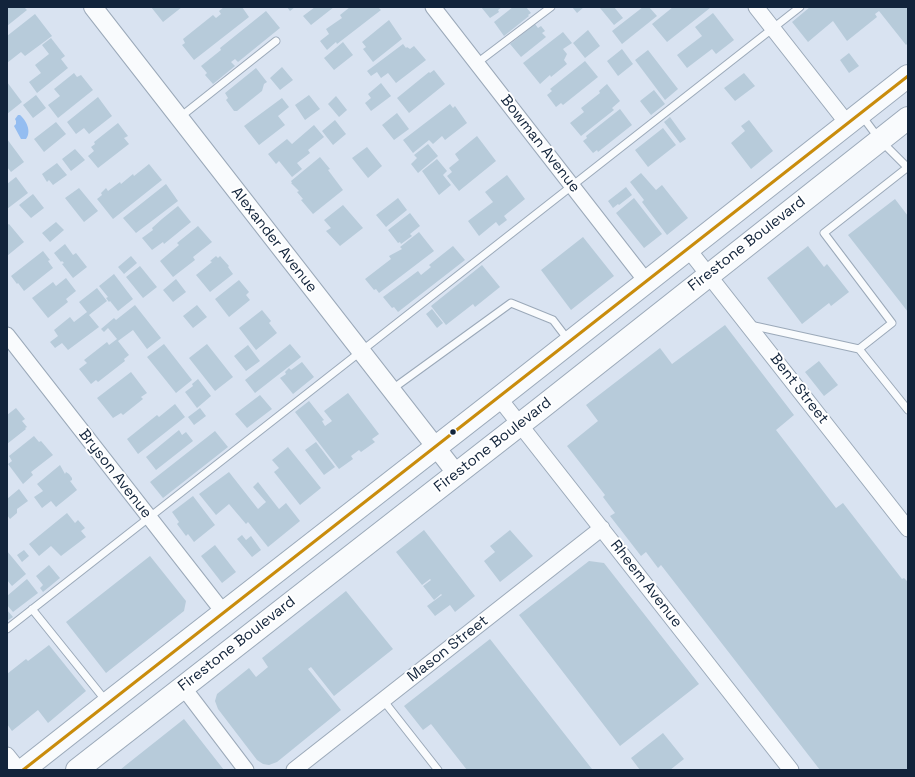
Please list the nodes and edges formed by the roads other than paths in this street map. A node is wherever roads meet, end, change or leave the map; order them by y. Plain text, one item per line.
1 (93, 7) edge
2 (433, 7) edge
3 (551, 7) edge
4 (756, 7) edge
5 (800, 7) edge
6 (773, 28) junction
7 (276, 41) dead end
8 (477, 63) junction
9 (908, 76) edge
10 (179, 118) junction
11 (854, 118) junction
12 (908, 118) edge
13 (880, 140) junction
14 (908, 167) edge
15 (572, 186) junction
16 (688, 249) junction
17 (709, 274) junction
18 (646, 281) junction
19 (748, 324) junction
20 (7, 335) edge
21 (570, 342) junction
22 (859, 348) junction
23 (361, 351) junction
24 (391, 390) junction
25 (499, 398) junction
26 (908, 410) edge
27 (520, 424) junction
28 (436, 447) junction
29 (456, 473) junction
30 (149, 517) junction
31 (602, 528) junction
32 (908, 529) edge
33 (32, 609) junction
34 (224, 613) junction
35 (7, 629) edge
36 (183, 687) junction
37 (383, 700) junction
38 (108, 703) junction
39 (7, 755) edge
40 (19, 770) edge
41 (23, 770) edge
42 (76, 770) edge
43 (246, 770) edge
44 (294, 770) edge
45 (438, 770) edge
46 (791, 770) edge

1 - 10 street, Alexander Avenue
2 - 8 street, Bowman Avenue
3 - 8 lane
4 - 6 street
5 - 6 lane
6 - 11 street
6 - 15 lane
7 - 10 lane
8 - 15 street, Bowman Avenue
9 - 11 main road
10 - 23 street, Alexander Avenue
11 - 13 lane
11 - 16 main road
12 - 13 main road, Firestone Boulevard
13 - 14 lane
13 - 17 main road, Firestone Boulevard
14 - 22 lane
15 - 18 street, Bowman Avenue
15 - 23 lane
16 - 17 street, Bent Street
16 - 18 main road
17 - 19 street, Bent Street
17 - 27 main road, Firestone Boulevard
18 - 21 main road
19 - 22 lane
19 - 32 street, Bent Street
20 - 30 street, Bryson Avenue
21 - 24 lane
21 - 25 main road
22 - 26 lane
23 - 24 street, Alexander Avenue
23 - 30 lane
24 - 28 street, Alexander Avenue
25 - 27 street, Rheem Avenue
25 - 28 main road
27 - 29 main road, Firestone Boulevard
27 - 31 street, Rheem Avenue
28 - 29 street, Alexander Avenue
28 - 34 main road
29 - 36 main road, Firestone Boulevard
30 - 33 lane
30 - 34 street, Bryson Avenue
31 - 37 street, Mason Street
31 - 46 street, Rheem Avenue
33 - 35 lane
33 - 38 lane
34 - 38 main road
36 - 42 main road, Firestone Boulevard
36 - 43 street
37 - 44 street, Mason Street
37 - 45 lane
38 - 41 main road
39 - 40 street

